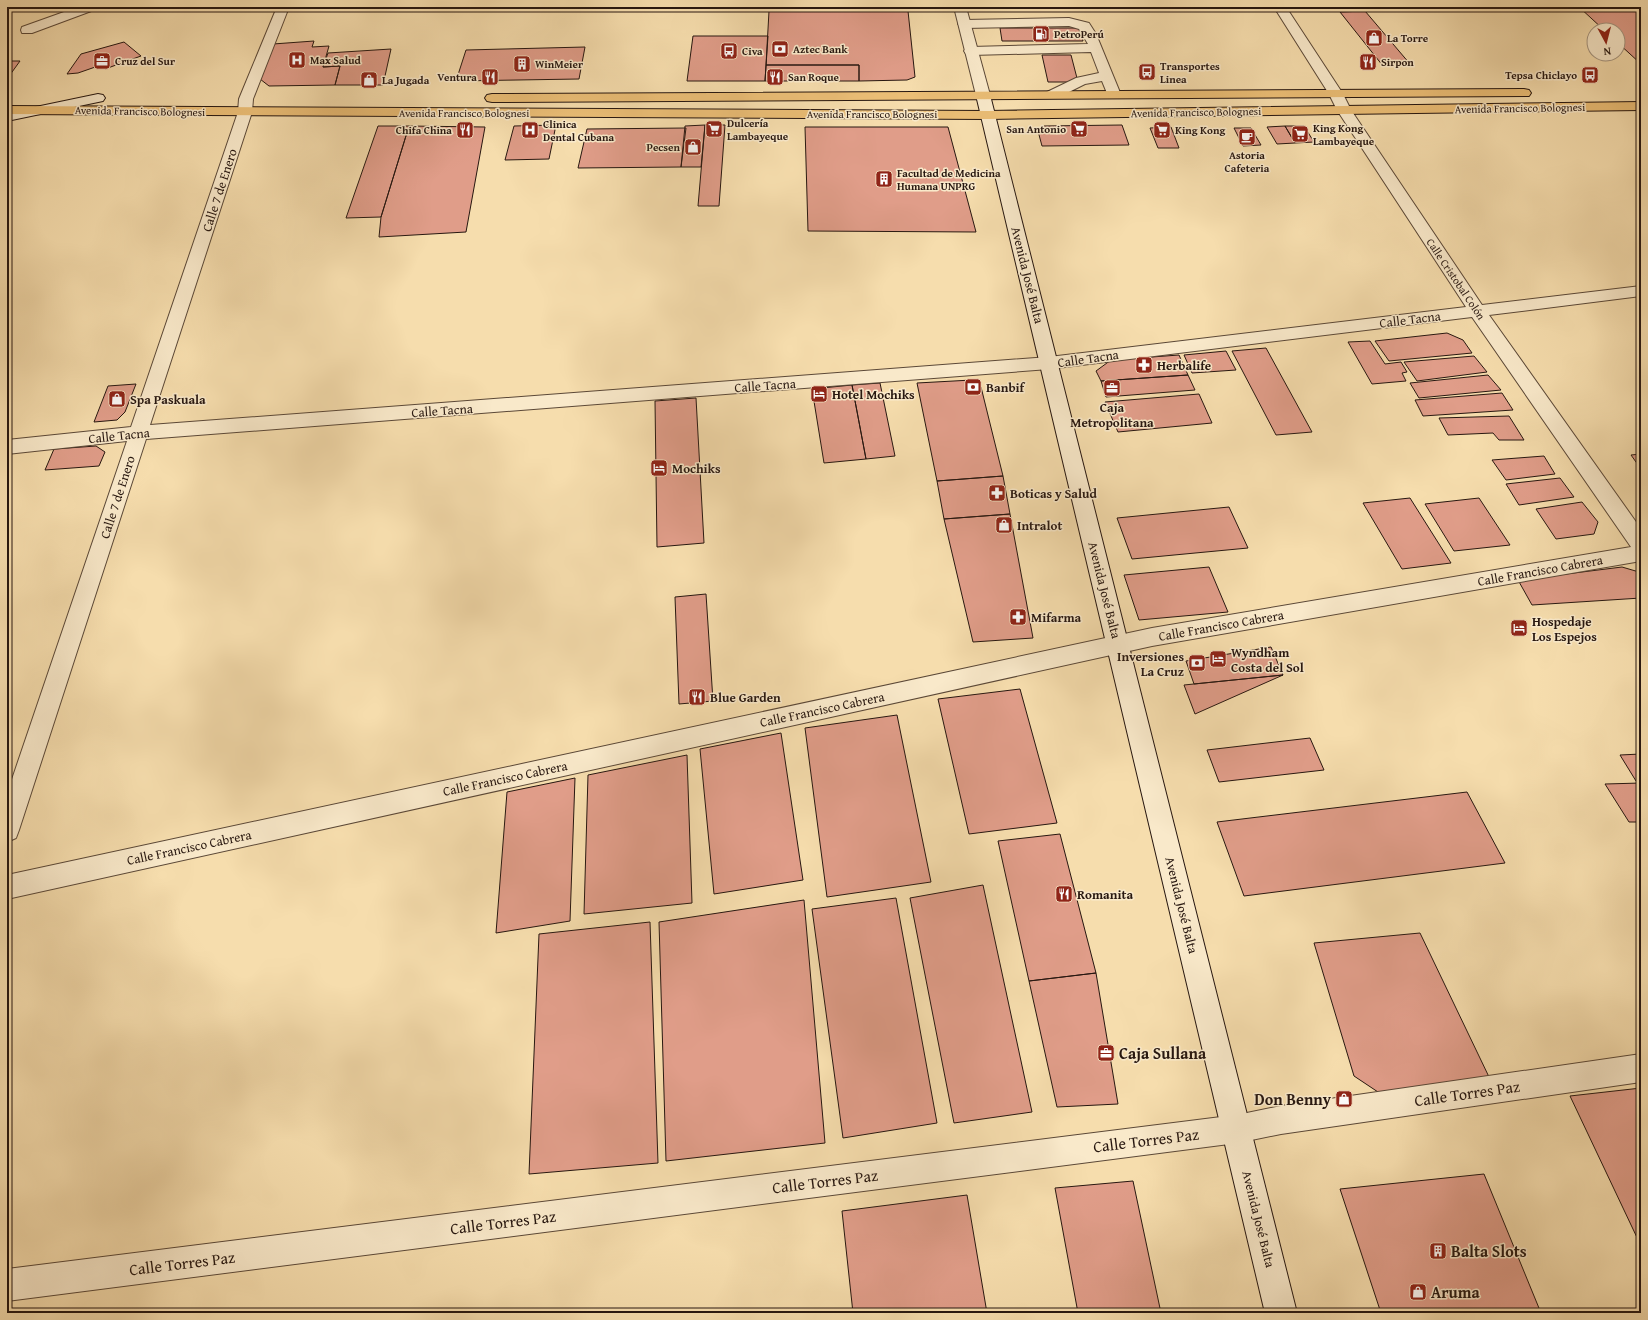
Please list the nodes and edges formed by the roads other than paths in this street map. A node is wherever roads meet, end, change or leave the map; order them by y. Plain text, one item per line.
1 (90, 7) edge
2 (283, 7) edge
3 (960, 7) edge
4 (1280, 7) edge
5 (964, 24) junction
6 (27, 30) dead end
7 (1096, 48) junction
8 (971, 51) junction
9 (1106, 76) junction
10 (1539, 92) dead end
11 (1336, 94) junction
12 (983, 95) junction
13 (1052, 95) junction
14 (1114, 95) junction
15 (7, 97) edge
16 (98, 98) junction
17 (380, 98) dead end
18 (476, 98) dead end
19 (245, 106) junction
20 (1641, 106) edge
21 (7, 110) edge
22 (46, 110) junction
23 (1344, 110) junction
24 (988, 115) junction
25 (7, 117) edge
26 (1641, 291) edge
27 (1478, 311) junction
28 (1049, 363) junction
29 (138, 433) junction
30 (7, 447) edge
31 (1641, 545) edge
32 (1641, 553) edge
33 (1118, 645) junction
34 (7, 830) edge
35 (7, 887) edge
36 (1641, 1068) edge
37 (1236, 1129) junction
38 (7, 1285) edge
39 (1282, 1313) edge

1 - 6 street
2 - 19 street, Calle 7 de Enero
3 - 5 street, Avenida José Balta
4 - 11 street, Calle Cristobal Colón
5 - 7 street
5 - 8 street, Avenida José Balta
7 - 8 street
7 - 9 street
8 - 12 street, Avenida José Balta
9 - 13 street
9 - 14 street
10 - 11 main road, Avenida Francisco Bolognesi
11 - 14 main road, Avenida Francisco Bolognesi
11 - 23 street, Calle Cristobal Colón
12 - 13 main road, Avenida Francisco Bolognesi
12 - 18 main road, Avenida Francisco Bolognesi
12 - 24 street, Avenida José Balta
13 - 14 main road, Avenida Francisco Bolognesi
15 - 16 main road, Avenida Francisco Bolognesi
16 - 19 main road, Avenida Francisco Bolognesi
16 - 22 street
17 - 19 main road, Avenida Francisco Bolognesi
19 - 22 main road, Avenida Francisco Bolognesi
19 - 24 main road, Avenida Francisco Bolognesi
19 - 29 street, Calle 7 de Enero
20 - 23 main road, Avenida Francisco Bolognesi
21 - 22 main road, Avenida Francisco Bolognesi
22 - 25 street
23 - 24 main road, Avenida Francisco Bolognesi
23 - 27 street, Calle Cristobal Colón
24 - 28 street, Avenida José Balta
26 - 27 street, Calle Tacna
27 - 28 street, Calle Tacna
27 - 31 street, Calle Cristobal Colón
28 - 29 street, Calle Tacna
28 - 33 street, Avenida José Balta
29 - 30 street, Calle Tacna
29 - 34 street, Calle 7 de Enero
32 - 33 street, Calle Francisco Cabrera
33 - 35 street, Calle Francisco Cabrera
33 - 37 street, Avenida José Balta
36 - 37 street, Calle Torres Paz
37 - 38 street, Calle Torres Paz
37 - 39 street, Avenida José Balta

